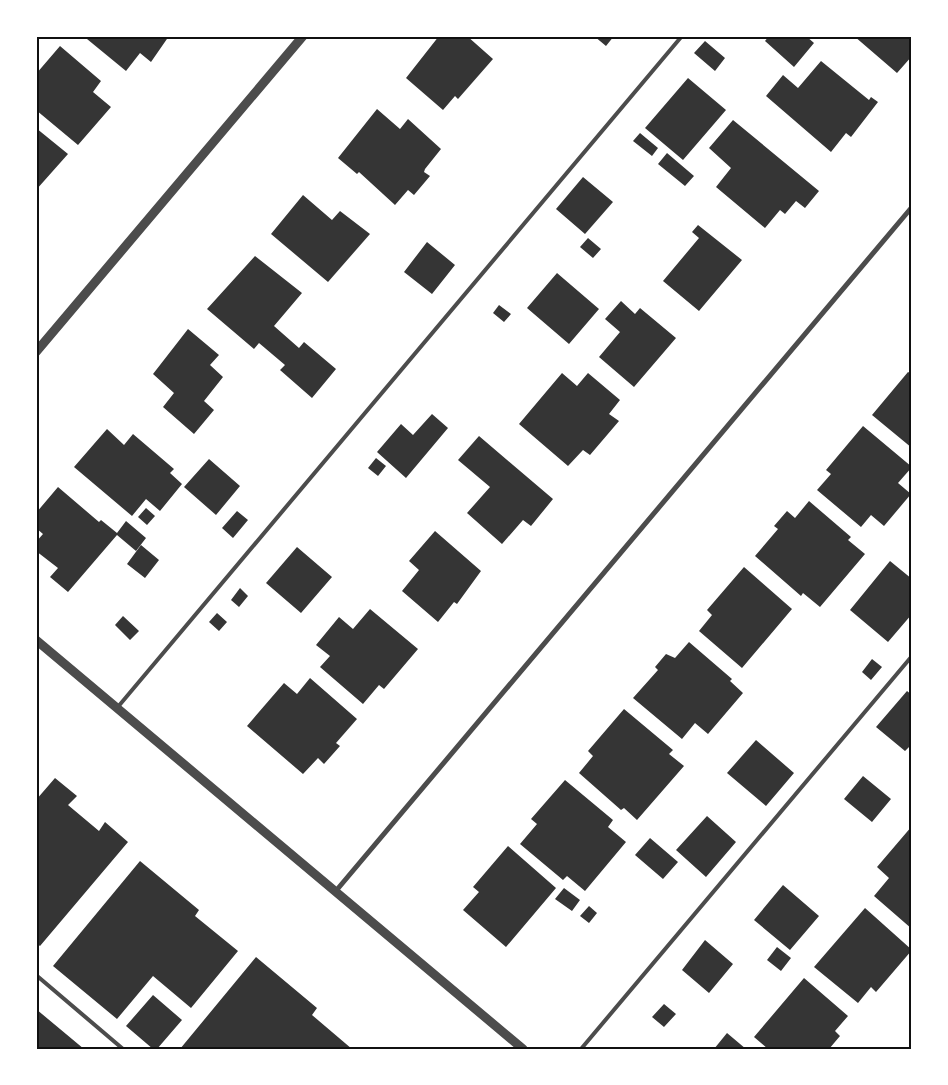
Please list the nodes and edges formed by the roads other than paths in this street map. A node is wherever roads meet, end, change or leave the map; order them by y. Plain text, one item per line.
1 (303, 36) edge
2 (682, 36) edge
3 (912, 207) edge
4 (36, 352) edge
5 (36, 640) edge
6 (912, 656) edge
7 (117, 708) junction
8 (335, 892) junction
9 (36, 975) edge
10 (123, 1049) edge
11 (523, 1049) edge
12 (581, 1049) edge

1 - 4 street
2 - 7 lane
3 - 8 street
5 - 7 street
6 - 12 lane
7 - 8 street
8 - 11 street
9 - 10 lane

